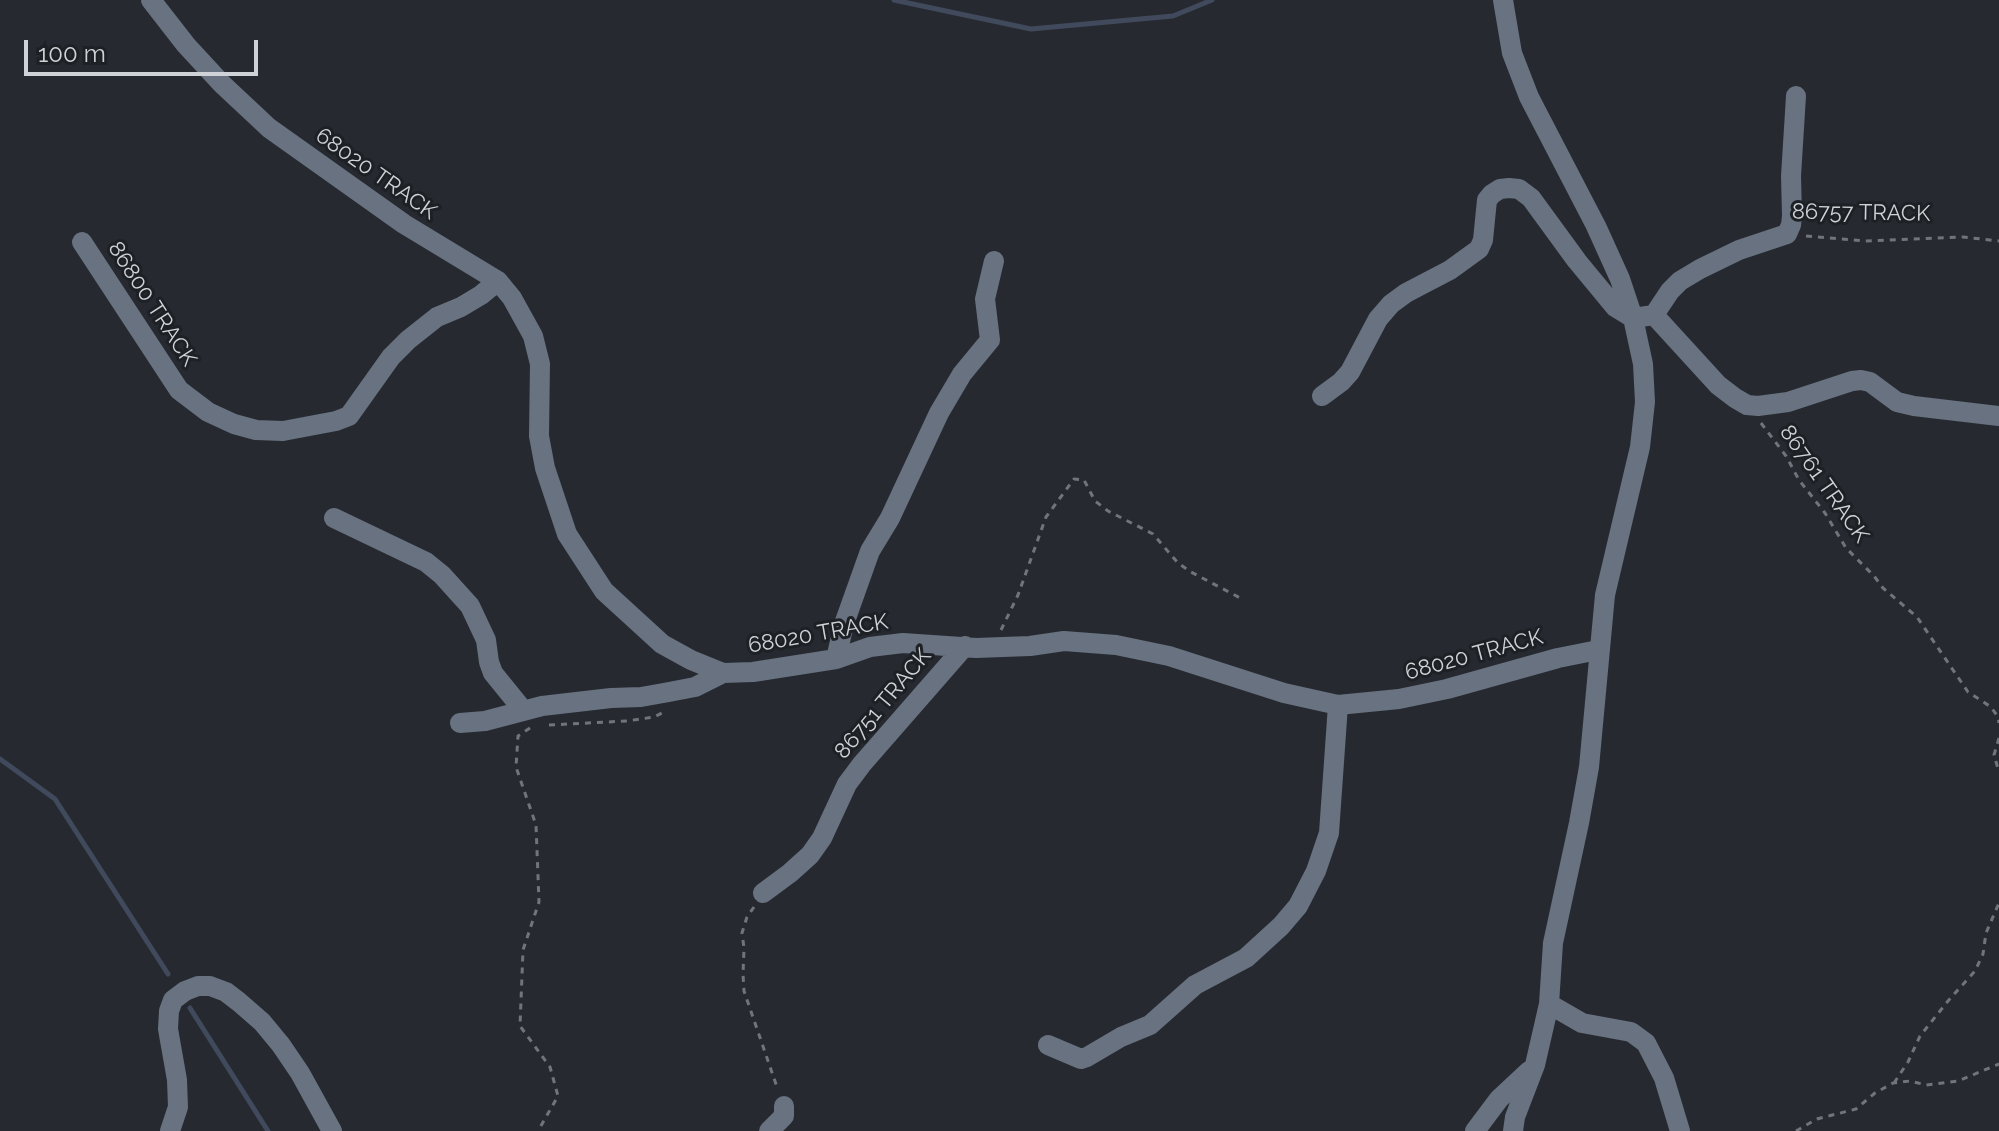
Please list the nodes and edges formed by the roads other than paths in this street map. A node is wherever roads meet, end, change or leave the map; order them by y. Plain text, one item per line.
1 (151, 0) edge
2 (1503, 0) edge
3 (1796, 96) dead end
4 (82, 242) dead end
5 (994, 261) dead end
6 (498, 281) junction
7 (1654, 315) junction
8 (1633, 318) junction
9 (1322, 396) dead end
10 (1999, 416) edge
11 (334, 518) dead end
12 (965, 646) junction
13 (1598, 650) junction
14 (836, 659) junction
15 (723, 673) junction
16 (1338, 705) junction
17 (529, 718) junction
18 (460, 723) dead end
19 (763, 893) road end
20 (1549, 1004) junction
21 (1048, 1045) dead end
22 (1535, 1065) junction
23 (784, 1106) road end
24 (170, 1131) edge
25 (332, 1131) edge
26 (769, 1131) edge
27 (1475, 1131) edge
28 (1513, 1131) edge
29 (1680, 1131) edge

1 - 6 street, 68020 TRACK
2 - 8 street
3 - 7 street, 86757 TRACK
4 - 6 street, 86800 TRACK
5 - 14 street
6 - 15 street, 68020 TRACK
7 - 8 street
7 - 10 street
8 - 9 street
8 - 13 street
11 - 17 street
12 - 14 street, 68020 TRACK
12 - 16 street, 68020 TRACK
12 - 19 street, 86751 TRACK
13 - 16 street, 68020 TRACK
13 - 20 street
14 - 15 street, 68020 TRACK
15 - 17 street
16 - 21 street
17 - 18 street
20 - 22 street
20 - 29 street
22 - 27 street
22 - 28 street
23 - 26 street
24 - 25 street

